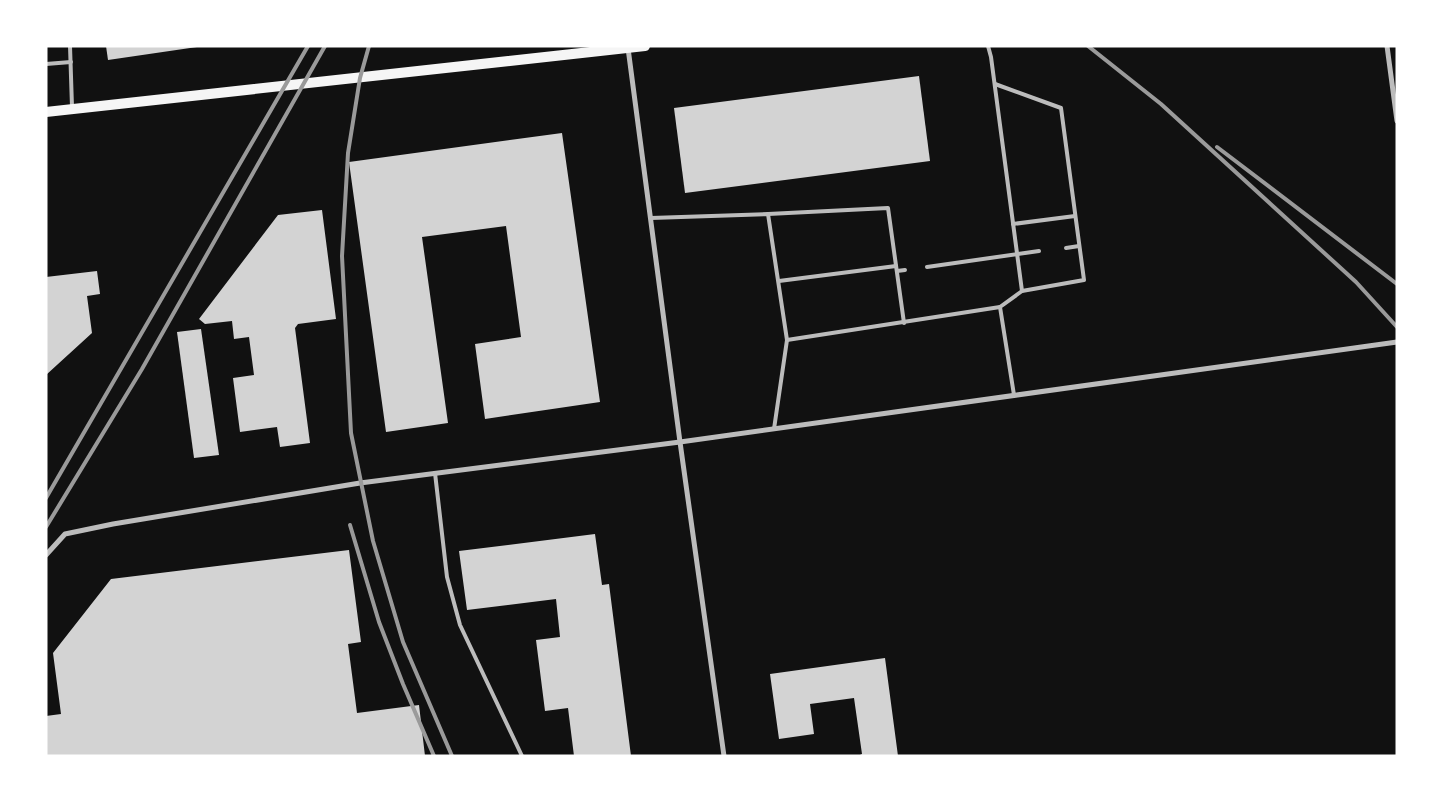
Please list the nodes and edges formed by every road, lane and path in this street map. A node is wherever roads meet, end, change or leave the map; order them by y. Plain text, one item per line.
1 (70, 46) edge
2 (645, 46) edge
3 (988, 46) edge
4 (1387, 46) edge
5 (628, 48) edge
6 (70, 62) junction
7 (46, 64) edge
8 (995, 84) junction
9 (72, 109) junction
10 (46, 112) edge
11 (1397, 121) edge
12 (768, 214) junction
13 (1075, 216) junction
14 (651, 218) junction
15 (1013, 224) junction
16 (1079, 246) junction
17 (1066, 248) dead end
18 (1040, 251) dead end
19 (1017, 254) junction
20 (896, 266) junction
21 (927, 267) dead end
22 (905, 270) dead end
23 (897, 271) junction
24 (779, 281) junction
25 (1022, 291) junction
26 (1000, 307) junction
27 (904, 323) junction
28 (787, 340) junction
29 (1397, 342) edge
30 (1014, 395) junction
31 (774, 429) junction
32 (680, 442) junction
33 (435, 473) junction
34 (46, 555) edge
35 (522, 756) edge
36 (724, 756) edge

1 - 6 lane
2 - 5 main road
3 - 8 lane
4 - 11 street
5 - 9 main road
5 - 14 street
6 - 7 lane
6 - 9 lane
8 - 13 lane
8 - 15 lane
9 - 10 main road
12 - 14 lane
12 - 20 lane
12 - 24 lane
13 - 15 lane
13 - 16 lane
14 - 32 street
15 - 19 lane
16 - 17 lane
16 - 25 lane
18 - 19 lane
19 - 21 lane
19 - 25 lane
20 - 23 lane
20 - 24 lane
22 - 23 lane
23 - 27 lane
24 - 28 lane
25 - 26 lane
26 - 27 lane
26 - 30 lane
27 - 28 lane
28 - 31 lane
29 - 30 street
30 - 31 street
31 - 32 street
32 - 33 street
32 - 36 street
33 - 34 street
33 - 35 lane

